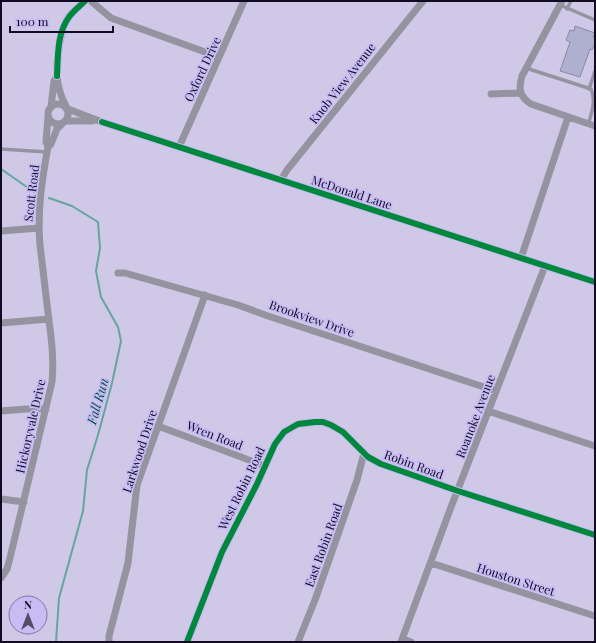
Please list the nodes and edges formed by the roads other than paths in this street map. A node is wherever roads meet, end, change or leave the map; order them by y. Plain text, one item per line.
1 (85, 1) edge
2 (91, 1) edge
3 (244, 1) edge
4 (423, 1) edge
5 (571, 1) edge
6 (561, 3) edge
7 (567, 8) junction
8 (595, 20) edge
9 (219, 57) junction
10 (526, 68) junction
11 (595, 71) edge
12 (57, 76) junction
13 (589, 89) junction
14 (520, 93) junction
15 (491, 94) dead end
16 (51, 107) junction
17 (67, 108) junction
18 (48, 117) junction
19 (568, 117) junction
20 (64, 122) junction
21 (102, 122) junction
22 (592, 125) edge
23 (179, 147) junction
24 (1, 149) edge
25 (48, 149) junction
26 (281, 180) junction
27 (39, 228) junction
28 (1, 231) edge
29 (521, 258) junction
30 (545, 266) junction
31 (118, 273) dead end
32 (595, 282) edge
33 (205, 295) junction
34 (49, 319) junction
35 (1, 323) edge
36 (496, 391) junction
37 (46, 409) junction
38 (1, 411) edge
39 (488, 412) junction
40 (158, 426) junction
41 (595, 446) edge
42 (364, 453) junction
43 (265, 466) junction
44 (458, 491) junction
45 (1, 499) edge
46 (24, 502) junction
47 (595, 534) edge
48 (431, 563) junction
49 (1, 578) edge
50 (595, 616) edge
51 (402, 640) edge
52 (109, 642) edge
53 (187, 642) edge
54 (298, 642) edge
55 (411, 642) edge

1 - 12 street
2 - 9 street
3 - 9 street, Oxford Drive
4 - 26 street, Knob View Avenue
5 - 7 lane
6 - 7 lane
6 - 10 street
7 - 8 lane
9 - 23 street, Oxford Drive
10 - 13 lane
10 - 14 street
11 - 13 lane
12 - 16 street
12 - 17 street
13 - 22 lane
14 - 15 street
14 - 19 street
16 - 17 street
16 - 18 street
17 - 20 street
17 - 21 street, McDonald Lane
18 - 20 street
18 - 25 street, Scott Road
19 - 22 street
19 - 29 street
20 - 21 street, McDonald Lane
20 - 25 street, Scott Road
21 - 23 street, McDonald Lane
23 - 26 street, McDonald Lane
24 - 25 lane
25 - 27 street, Scott Road
26 - 29 street, McDonald Lane
27 - 28 street, Scott Road
27 - 34 street, Hickoryvale Drive
29 - 30 street, McDonald Lane
30 - 32 street, McDonald Lane
30 - 36 street, Roanoke Avenue
31 - 33 street, Brookview Drive
33 - 36 street, Brookview Drive
33 - 40 street, Larkwood Drive
34 - 35 street
34 - 37 street, Hickoryvale Drive
36 - 39 street, Roanoke Avenue
37 - 38 street
37 - 46 street, Hickoryvale Drive
39 - 41 street
39 - 44 street, Roanoke Avenue
40 - 43 street, Wren Road
40 - 52 street, Larkwood Drive
42 - 43 street, West Robin Road
42 - 44 street, Robin Road
42 - 54 street, East Robin Road
43 - 53 street, West Robin Road
44 - 47 street, Robin Road
44 - 48 street, Roanoke Avenue
45 - 46 street
46 - 49 street, Hickoryvale Drive
48 - 50 street, Houston Street
48 - 51 street, Roanoke Avenue
51 - 55 street

